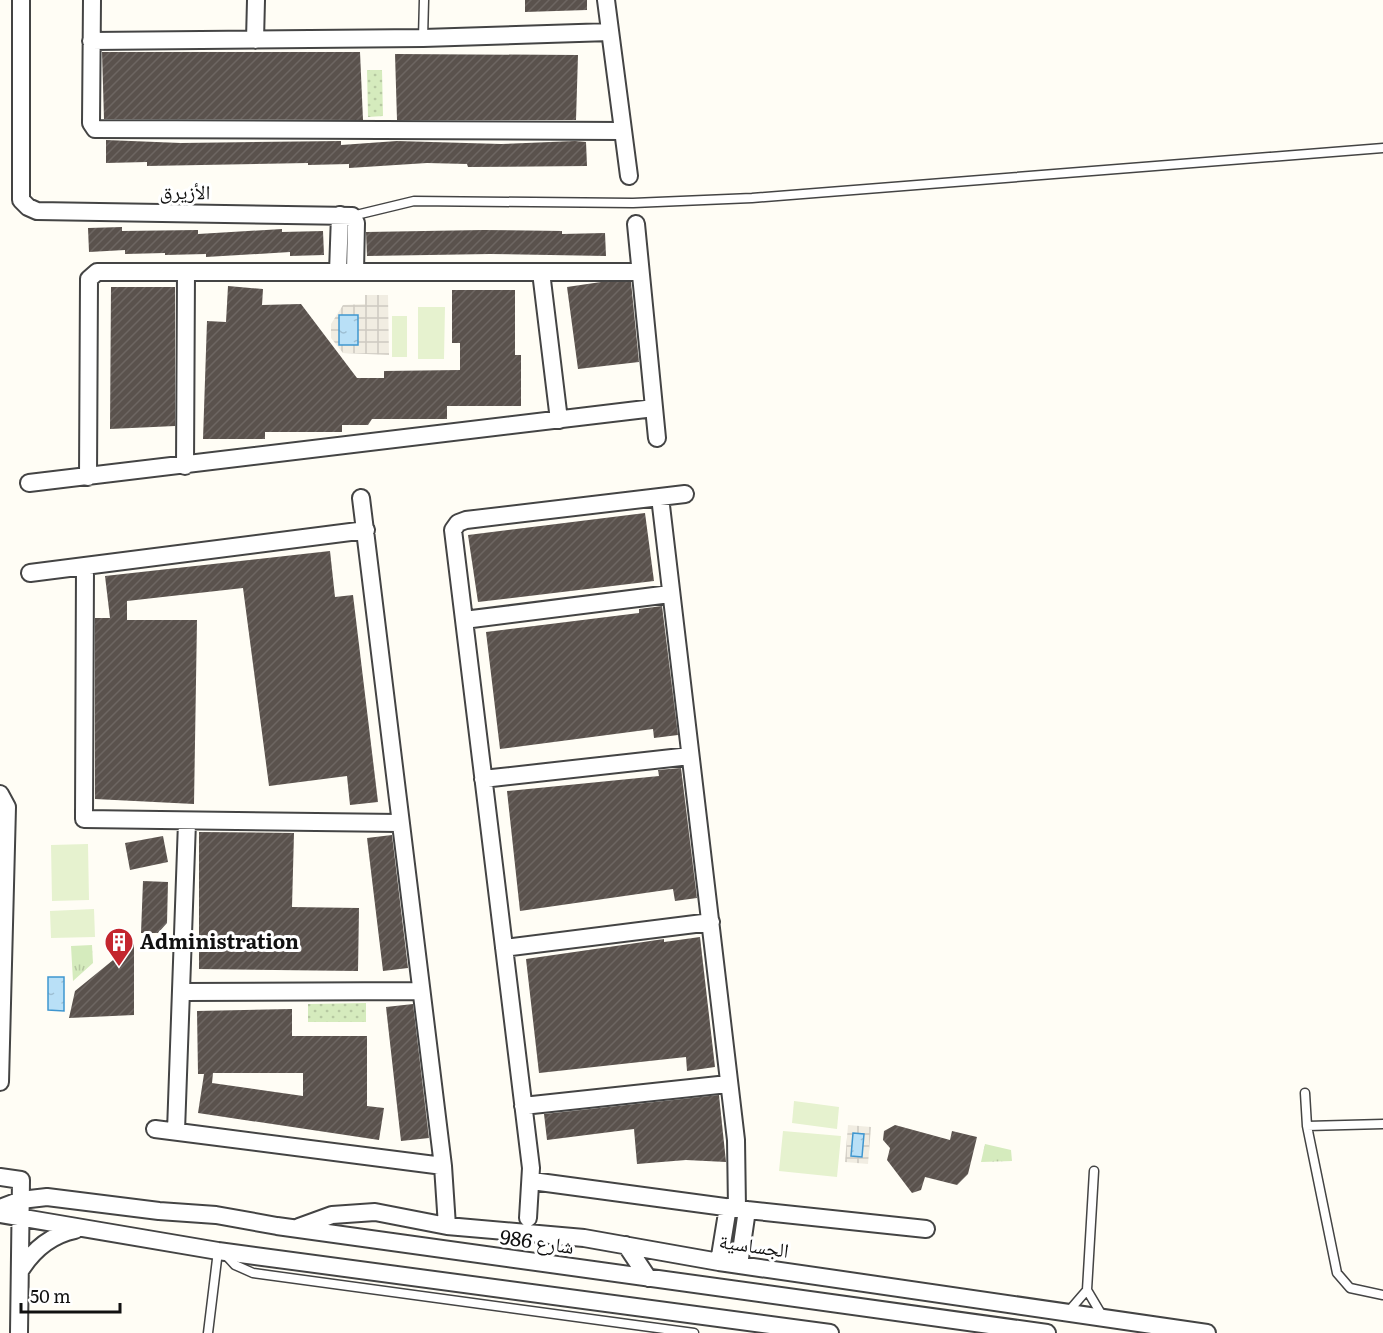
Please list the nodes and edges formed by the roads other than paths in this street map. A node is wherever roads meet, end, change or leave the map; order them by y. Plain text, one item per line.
1 (21, 0) edge
2 (92, 0) edge
3 (256, 0) edge
4 (424, 0) edge
5 (606, 0) edge
6 (610, 32) junction
7 (423, 38) junction
8 (255, 40) junction
9 (91, 41) junction
10 (623, 131) junction
11 (1383, 148) edge
12 (629, 176) dead end
13 (346, 216) junction
14 (636, 224) dead end
15 (186, 272) junction
16 (347, 272) junction
17 (541, 272) junction
18 (640, 272) junction
19 (654, 408) junction
20 (560, 420) junction
21 (657, 438) dead end
22 (185, 466) junction
23 (88, 477) junction
24 (29, 483) dead end
25 (685, 494) dead end
26 (660, 497) junction
27 (361, 498) dead end
28 (366, 530) junction
29 (85, 566) junction
30 (30, 573) dead end
31 (670, 594) junction
32 (464, 620) junction
33 (690, 756) junction
34 (483, 779) junction
35 (4, 800) edge
36 (187, 822) junction
37 (399, 823) junction
38 (711, 922) junction
39 (504, 948) junction
40 (420, 991) junction
41 (181, 992) junction
42 (0, 1082) edge
43 (728, 1084) junction
44 (1305, 1093) dead end
45 (523, 1106) junction
46 (1383, 1124) edge
47 (1307, 1126) junction
48 (155, 1129) dead end
49 (176, 1131) junction
50 (443, 1166) junction
51 (1094, 1171) dead end
52 (0, 1177) edge
53 (532, 1181) junction
54 (21, 1200) junction
55 (0, 1208) edge
56 (737, 1208) junction
57 (0, 1214) edge
58 (528, 1218) dead end
59 (20, 1219) junction
60 (447, 1226) junction
61 (297, 1228) junction
62 (81, 1229) junction
63 (926, 1229) dead end
64 (626, 1245) junction
65 (221, 1252) junction
66 (719, 1262) junction
67 (739, 1265) junction
68 (20, 1271) junction
69 (648, 1278) junction
70 (1087, 1290) junction
71 (1383, 1295) edge
72 (1067, 1314) junction
73 (1103, 1318) junction
74 (19, 1333) edge
75 (208, 1333) edge
76 (694, 1333) edge
77 (830, 1333) edge
78 (1047, 1333) edge
79 (1207, 1333) edge

1 - 13 street, الأزيرق
2 - 9 street
3 - 8 street
4 - 7 lane
5 - 6 street
6 - 7 street
6 - 10 street
7 - 8 street
8 - 9 street
9 - 10 street
10 - 12 street
11 - 13 lane
13 - 16 street
14 - 18 street
15 - 16 street
15 - 22 street
15 - 23 street
16 - 17 street
17 - 18 street
17 - 20 street
18 - 19 street
19 - 20 street
19 - 21 street
20 - 22 street
22 - 23 street
23 - 24 street
25 - 26 street
26 - 31 street
26 - 32 street
27 - 28 street
28 - 29 street
28 - 37 street
29 - 30 street
29 - 36 street
31 - 32 street
31 - 33 street
32 - 34 street
33 - 34 street
33 - 38 street
34 - 39 street
35 - 42 street
36 - 37 street
36 - 41 street
37 - 40 street
38 - 39 street
38 - 43 street
39 - 45 street
40 - 41 street
40 - 50 street
41 - 49 street
43 - 45 street
43 - 56 street
44 - 47 lane
45 - 53 street
46 - 47 lane
47 - 71 lane
48 - 49 street
49 - 50 street
50 - 60 street
51 - 70 lane
52 - 54 street
53 - 56 street
53 - 58 street
54 - 55 street, شارع 986
54 - 59 street
54 - 61 street, شارع 986
56 - 63 street
56 - 66 street
56 - 67 street
57 - 59 street
59 - 62 street
59 - 68 street
60 - 61 street, الجساسية
60 - 64 street, الجساسية
61 - 69 street, شارع 986
62 - 65 street
62 - 68 street
64 - 66 street, الجساسية
64 - 69 street
65 - 75 lane
65 - 76 lane
65 - 77 street
66 - 67 street, الجساسية
67 - 72 street, الجساسية
68 - 74 street
69 - 78 street, شارع 986
70 - 72 lane
70 - 73 lane
72 - 73 street, الجساسية
73 - 79 street, الجساسية

